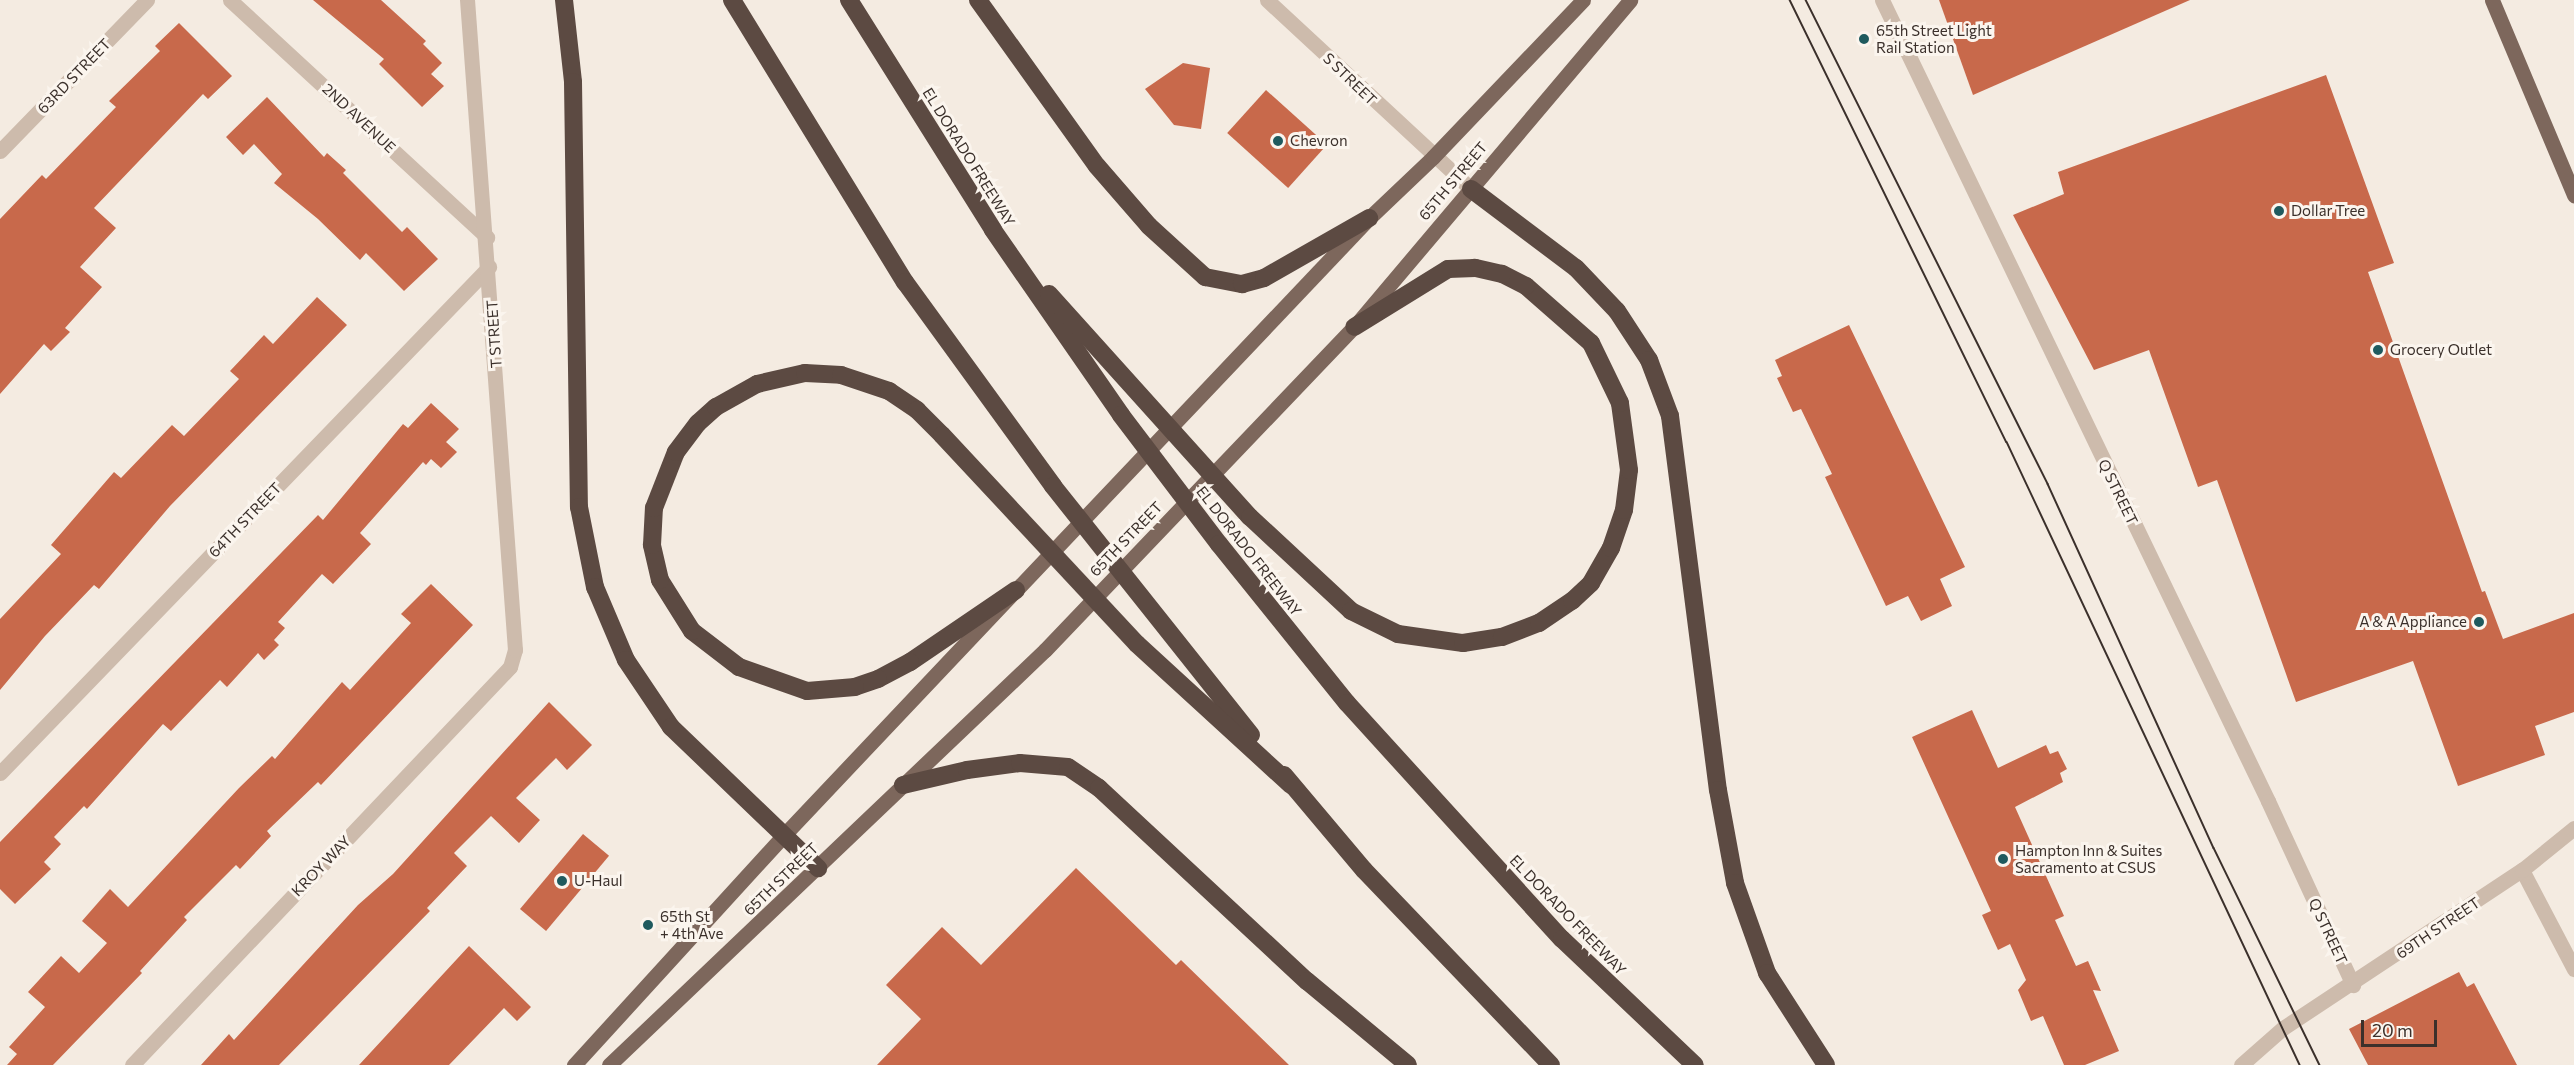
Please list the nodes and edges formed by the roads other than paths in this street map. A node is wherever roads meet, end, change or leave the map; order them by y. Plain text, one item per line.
1 (147, 0) edge
2 (230, 0) edge
3 (467, 0) edge
4 (564, 0) edge
5 (732, 0) edge
6 (849, 0) edge
7 (978, 0) edge
8 (1267, 0) edge
9 (1583, 0) edge
10 (1630, 0) edge
11 (1882, 0) edge
12 (2492, 0) edge
13 (0, 152) edge
14 (1433, 157) junction
15 (1471, 189) junction
16 (2574, 195) edge
17 (1369, 218) junction
18 (993, 230) junction
19 (487, 237) junction
20 (489, 267) junction
21 (1354, 327) junction
22 (1016, 590) junction
23 (510, 667) joint
24 (0, 773) edge
25 (903, 785) junction
26 (1291, 785) junction
27 (2574, 828) edge
28 (783, 836) junction
29 (818, 868) junction
30 (2522, 870) junction
31 (2574, 969) edge
32 (2353, 986) junction
33 (132, 1065) edge
34 (574, 1065) edge
35 (609, 1065) edge
36 (1408, 1065) edge
37 (1551, 1065) edge
38 (1695, 1065) edge
39 (1826, 1065) edge
40 (2241, 1065) edge

1 - 13 street, 63RD STREET
2 - 19 street, 2ND AVENUE
3 - 19 street, T STREET
4 - 28 highway
5 - 26 highway
6 - 18 highway, EL DORADO FREEWAY
7 - 17 highway
8 - 14 street, S STREET
9 - 14 main road, 65TH STREET
10 - 15 main road, 65TH STREET
11 - 32 street, Q STREET
12 - 16 main road
14 - 15 street, S STREET
14 - 17 main road, 65TH STREET
15 - 21 main road, 65TH STREET
15 - 39 highway
17 - 22 main road, 65TH STREET
18 - 21 highway
18 - 38 highway, EL DORADO FREEWAY
19 - 20 street, T STREET
20 - 23 street, T STREET
20 - 24 street, 64TH STREET
21 - 25 main road, 65TH STREET
22 - 26 highway
22 - 28 main road, 65TH STREET
23 - 33 street, KROY WAY
25 - 29 main road, 65TH STREET
25 - 36 highway
26 - 37 highway
27 - 30 street, 69TH STREET
28 - 29 highway
28 - 34 main road, 65TH STREET
29 - 35 main road, 65TH STREET
30 - 31 street
30 - 32 street, 69TH STREET
32 - 40 street, 69TH STREET

